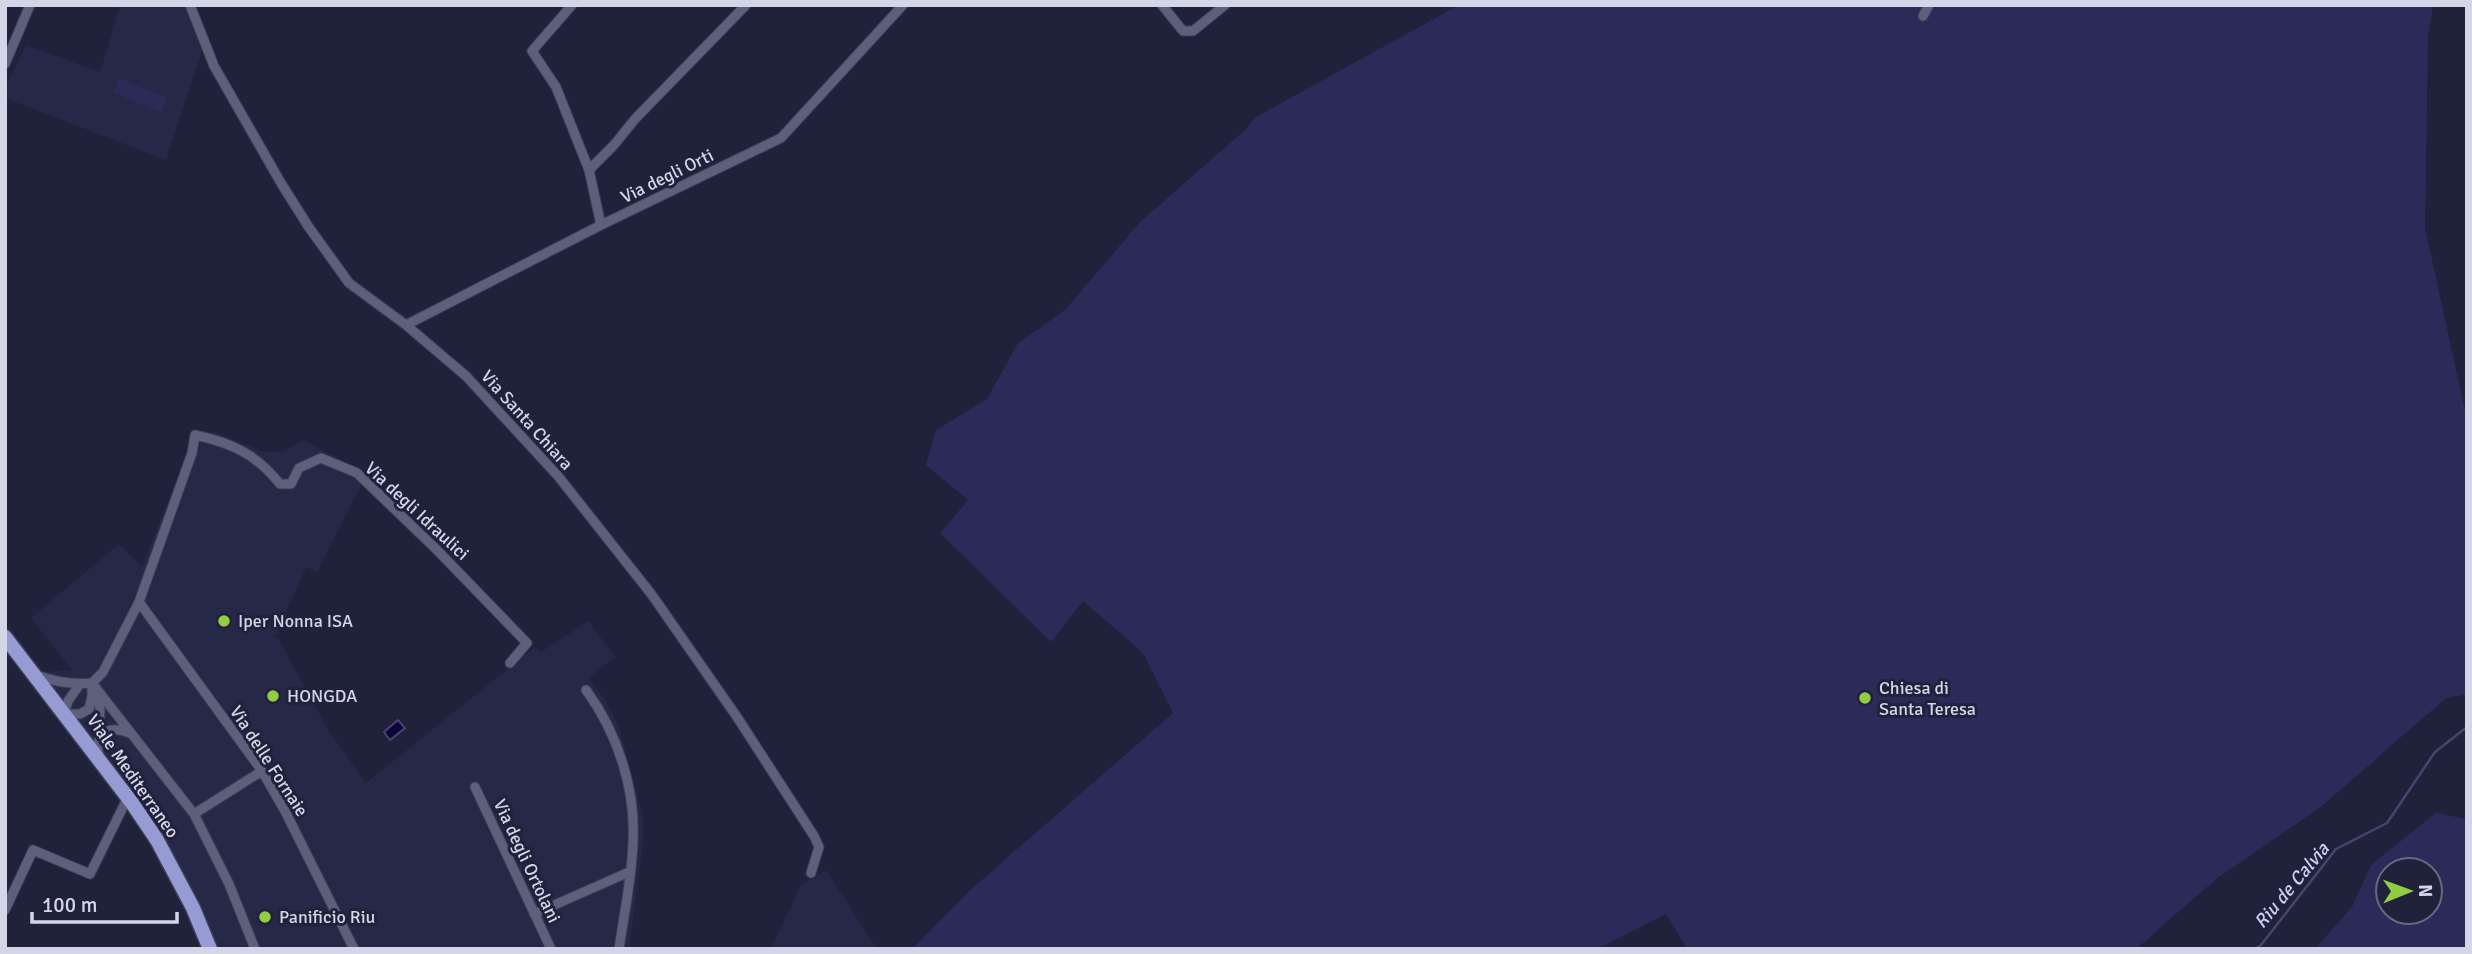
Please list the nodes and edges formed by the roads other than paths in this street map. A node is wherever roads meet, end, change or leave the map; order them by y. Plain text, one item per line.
1 (30, 5) edge
2 (190, 5) edge
3 (572, 5) edge
4 (746, 5) edge
5 (903, 5) edge
6 (1162, 5) edge
7 (1225, 5) edge
8 (1928, 5) edge
9 (1923, 16) dead end
10 (5, 64) edge
11 (589, 170) junction
12 (601, 225) junction
13 (406, 325) junction
14 (139, 602) junction
15 (5, 638) edge
16 (510, 663) dead end
17 (35, 675) junction
18 (92, 683) junction
19 (80, 684) junction
20 (586, 690) dead end
21 (100, 708) junction
22 (89, 709) junction
23 (114, 712) junction
24 (64, 714) junction
25 (131, 733) junction
26 (99, 738) junction
27 (100, 760) junction
28 (262, 772) junction
29 (475, 787) dead end
30 (128, 797) junction
31 (194, 814) junction
32 (629, 872) junction
33 (811, 873) dead end
34 (5, 910) edge
35 (534, 914) junction
36 (210, 949) edge
37 (255, 949) edge
38 (354, 949) edge
39 (551, 949) edge
40 (619, 949) edge

1 - 10 street
2 - 13 street, Via Santa Chiara
3 - 11 street
4 - 11 street
5 - 12 street, Via degli Orti
6 - 7 street
8 - 9 street
11 - 12 street
12 - 13 street, Via degli Orti
13 - 33 street, Via Santa Chiara
14 - 16 street, Via degli Idraulici
14 - 18 street, Via degli Idraulici
14 - 28 street, Via delle Fornaie
15 - 17 main road, Viale Mediterraneo
17 - 19 street
17 - 24 main road, Viale Mediterraneo
18 - 19 street
18 - 21 street
18 - 22 street, Via degli Idraulici
18 - 23 street
19 - 24 street
20 - 32 street
21 - 22 street
21 - 23 street
21 - 26 street
22 - 24 street
23 - 25 street
24 - 27 main road, Viale Mediterraneo
25 - 26 street
25 - 31 street
26 - 27 street
27 - 30 main road, Viale Mediterraneo
28 - 31 street
28 - 38 street, Via delle Fornaie
29 - 35 street, Via degli Ortolani
30 - 34 street
30 - 36 main road, Viale Mediterraneo
31 - 37 street
32 - 35 street
32 - 40 street
35 - 39 street, Via degli Ortolani

